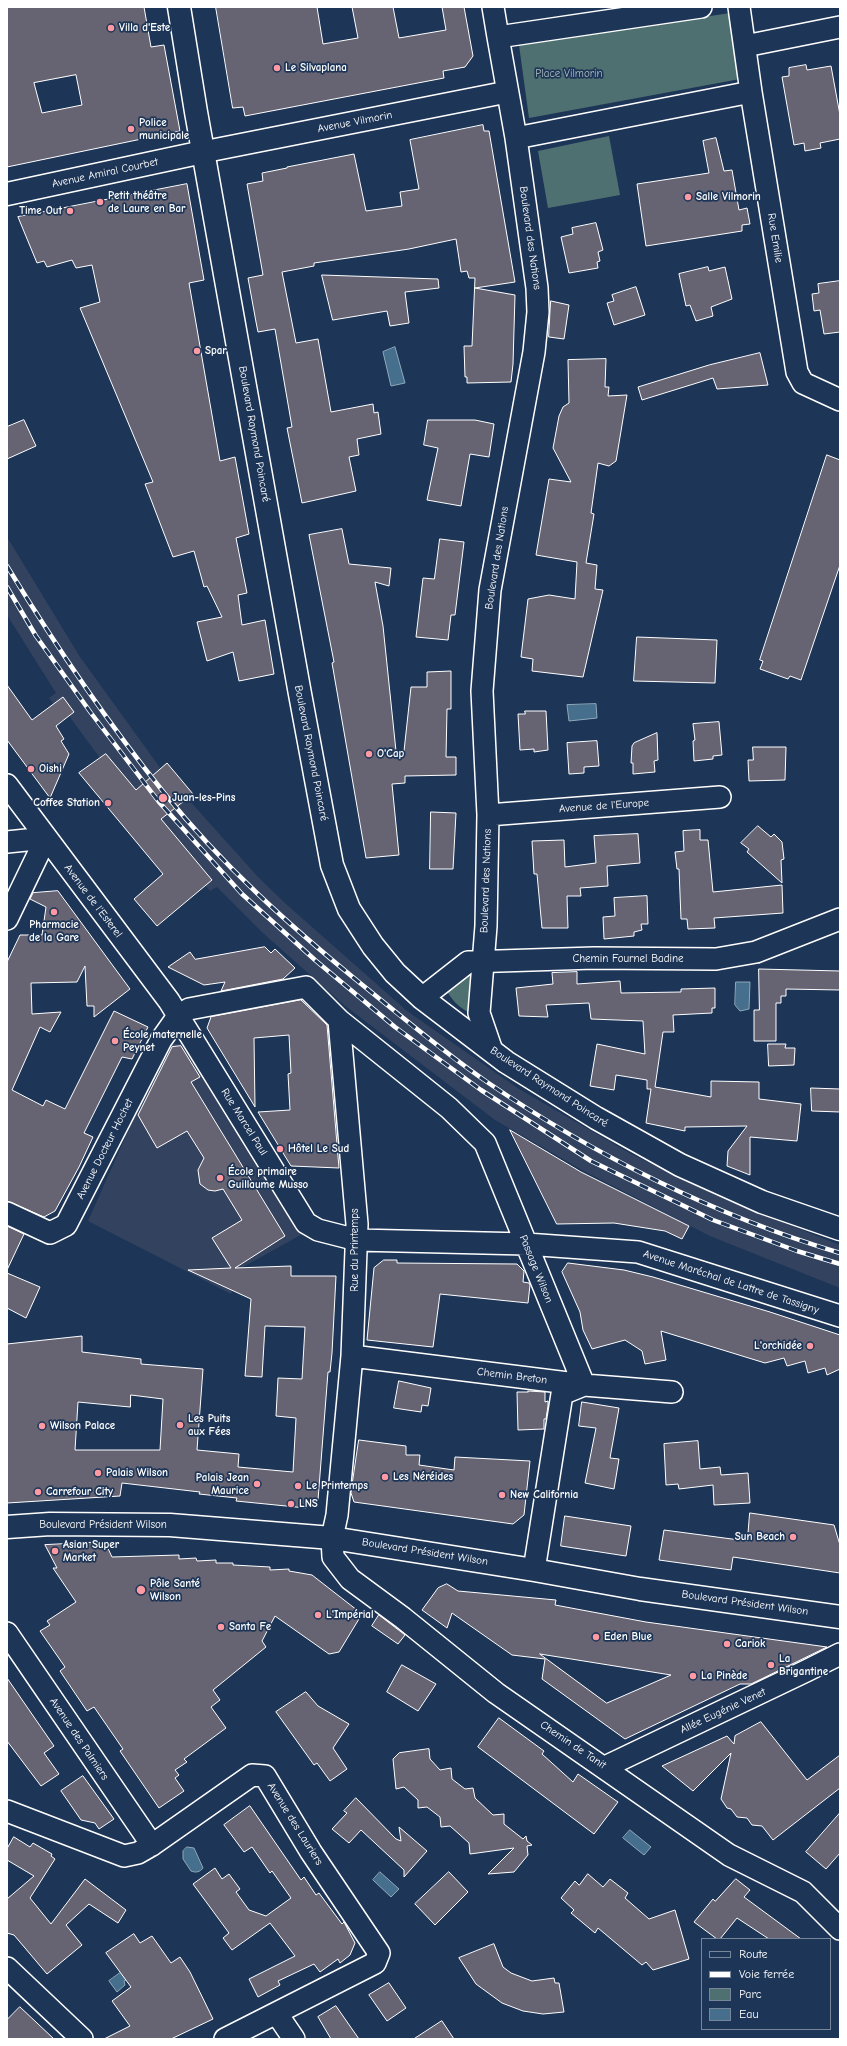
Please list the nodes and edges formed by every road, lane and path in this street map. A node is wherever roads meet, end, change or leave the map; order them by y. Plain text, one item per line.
1 (179, 7) edge
2 (493, 7) edge
3 (701, 7) edge
4 (739, 7) edge
5 (840, 26) edge
6 (498, 37) junction
7 (745, 46) junction
8 (507, 92) junction
9 (751, 92) junction
10 (516, 138) junction
11 (203, 152) junction
12 (7, 194) edge
13 (840, 400) edge
14 (7, 786) edge
15 (720, 797) dead end
16 (488, 815) junction
17 (46, 838) junction
18 (7, 842) edge
19 (7, 919) edge
20 (840, 919) edge
21 (483, 962) junction
22 (422, 998) junction
23 (178, 1016) junction
24 (339, 1020) junction
25 (492, 1051) junction
26 (7, 1213) edge
27 (840, 1229) edge
28 (357, 1240) junction
29 (526, 1244) junction
30 (840, 1316) edge
31 (352, 1356) junction
32 (584, 1385) junction
33 (672, 1392) dead end
34 (7, 1527) edge
35 (332, 1538) junction
36 (534, 1570) junction
37 (840, 1617) edge
38 (7, 1633) edge
39 (840, 1654) edge
40 (605, 1767) junction
41 (7, 1812) edge
42 (152, 1845) junction
43 (840, 1929) edge
44 (7, 1968) edge
45 (277, 2014) junction
46 (82, 2039) edge
47 (225, 2039) edge
48 (294, 2039) edge

1 - 11 main road, Boulevard Raymond Poincaré
2 - 6 street
3 - 6 street
4 - 7 street
5 - 7 street
6 - 8 street
7 - 9 street
8 - 10 street
8 - 11 street, Avenue Vilmorin
9 - 10 street
9 - 13 street, Rue Emilie
10 - 16 street, Boulevard des Nations
11 - 12 main road, Avenue Amiral Courbet
11 - 22 main road, Boulevard Raymond Poincaré
14 - 17 street, Avenue de l'Esterel
15 - 16 street, Avenue de l'Europe
16 - 21 street, Boulevard des Nations
17 - 18 street
17 - 19 street
17 - 23 street, Avenue de l'Esterel
20 - 21 street, Chemin Fournel Badine
21 - 22 street, Chemin Fournel Badine
21 - 25 street, Boulevard des Nations
22 - 25 main road, Boulevard Raymond Poincaré
23 - 24 street
23 - 26 street, Avenue Docteur Hochet
23 - 28 street, Rue Marcel Paul
24 - 28 street, Rue du Printemps
24 - 29 street, Passage Wilson
25 - 27 main road, Boulevard Raymond Poincaré
28 - 29 street, Avenue Maréchal de Lattre de Tassigny
28 - 31 street, Rue du Printemps
29 - 30 street, Avenue Maréchal de Lattre de Tassigny
29 - 32 street, Passage Wilson
31 - 32 street, Chemin Breton
31 - 35 street, Rue du Printemps
32 - 33 street, Chemin Breton
32 - 36 street
34 - 35 main road, Boulevard Président Wilson
35 - 36 main road, Boulevard Président Wilson
35 - 40 street, Chemin de Tanit
36 - 37 main road, Boulevard Président Wilson
38 - 42 street, Avenue des Palmiers
39 - 40 street, Allée Eugénie Venet
40 - 43 street, Chemin de Tanit
41 - 42 street, Avenue des Lauriers
42 - 45 street, Avenue des Lauriers
44 - 46 street
45 - 47 street
45 - 48 street

